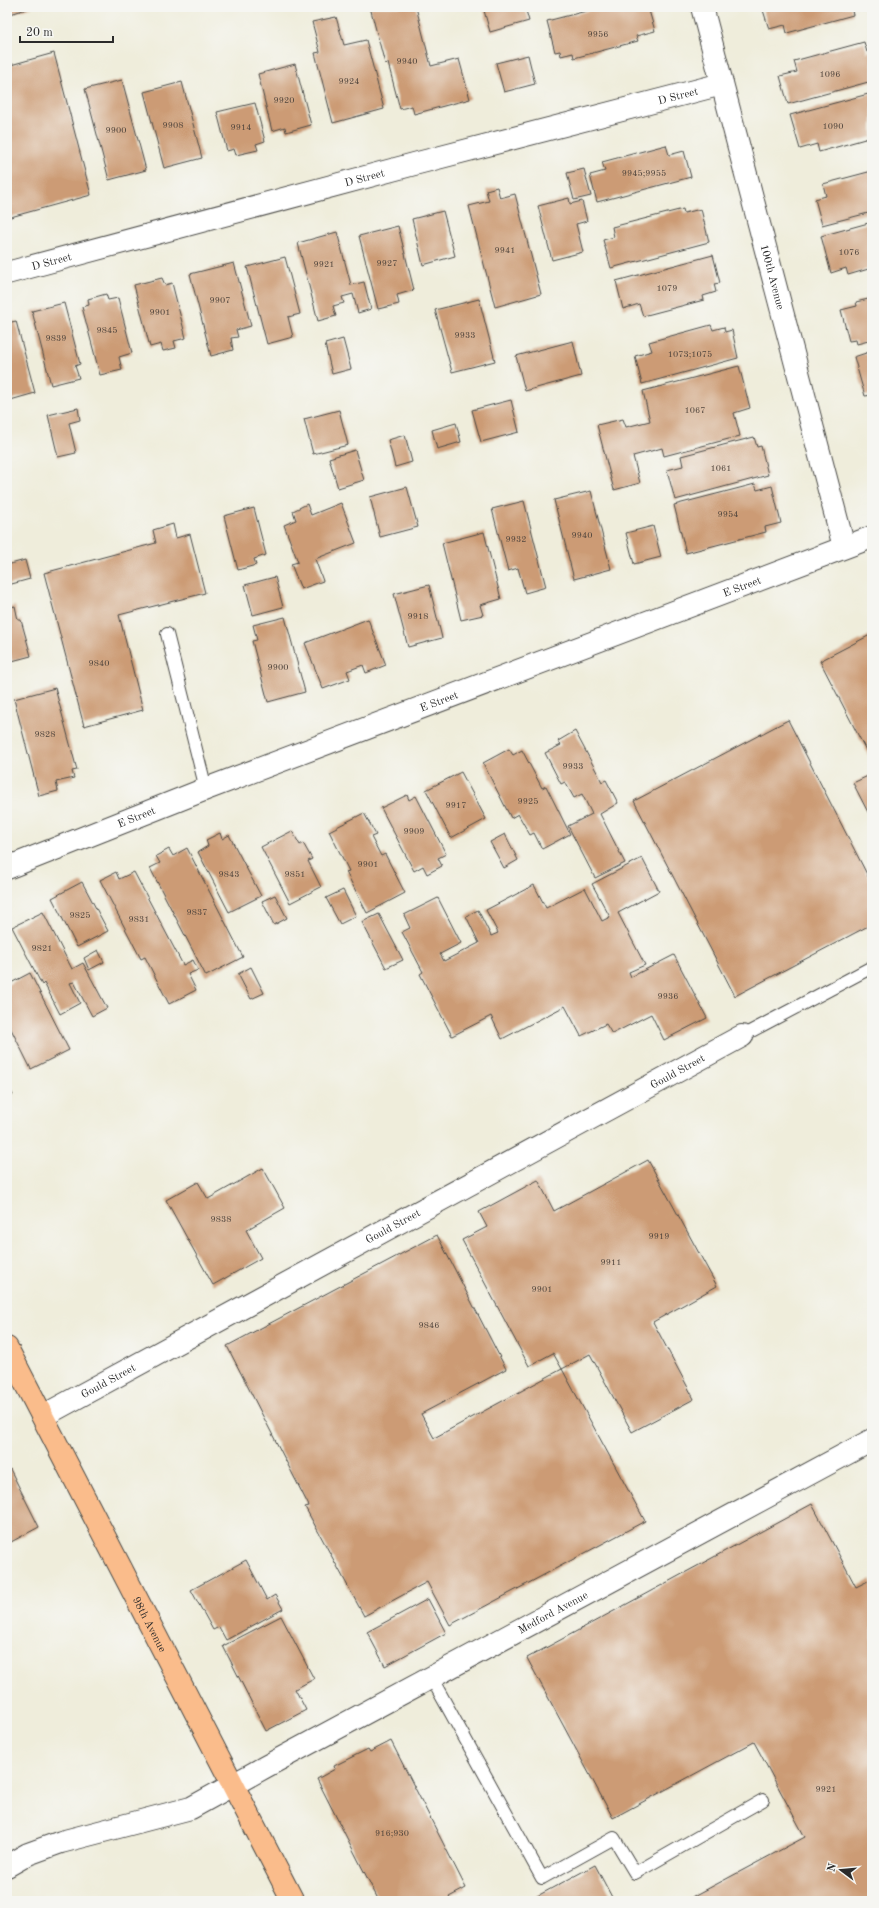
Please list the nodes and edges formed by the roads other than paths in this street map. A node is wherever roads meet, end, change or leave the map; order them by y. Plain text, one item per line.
1 (702, 7) edge
2 (722, 84) junction
3 (7, 272) edge
4 (872, 537) edge
5 (844, 547) junction
6 (167, 634) dead end
7 (206, 789) junction
8 (7, 868) edge
9 (872, 967) edge
10 (742, 1036) joint
11 (7, 1348) edge
12 (43, 1416) junction
13 (872, 1440) edge
14 (431, 1677) junction
15 (232, 1784) junction
16 (764, 1800) dead end
17 (7, 1866) edge
18 (293, 1901) edge

1 - 2 street, 100th Avenue
2 - 3 street, D Street
2 - 5 street, 100th Avenue
4 - 5 street, E Street
5 - 7 street, E Street
6 - 7 lane
7 - 8 street, E Street
9 - 10 lane
10 - 12 street, Gould Street
11 - 12 main road, 98th Avenue
12 - 15 main road, 98th Avenue
13 - 14 street, Medford Avenue
14 - 15 street, Medford Avenue
14 - 16 lane
15 - 17 street, Medford Avenue
15 - 18 main road, 98th Avenue

